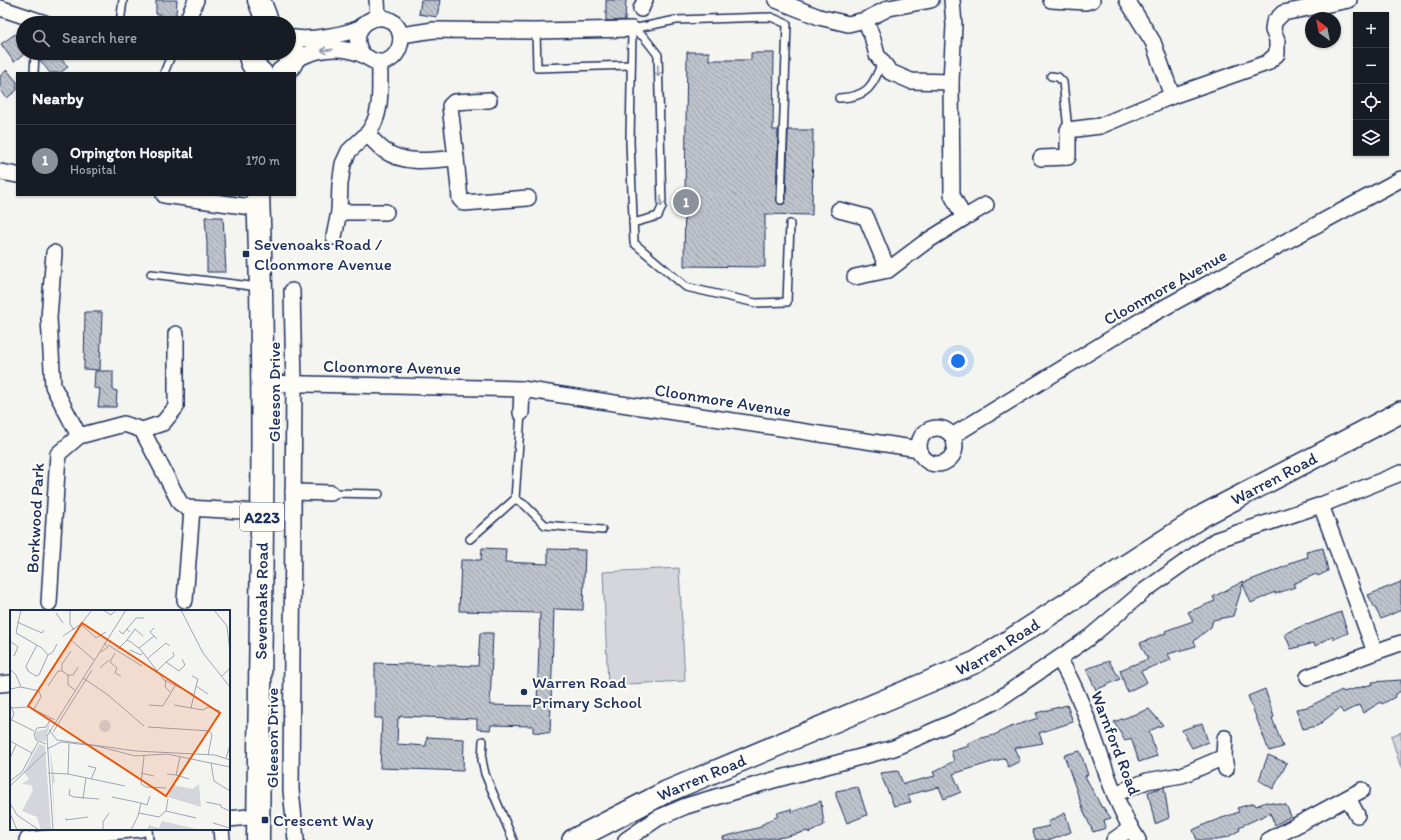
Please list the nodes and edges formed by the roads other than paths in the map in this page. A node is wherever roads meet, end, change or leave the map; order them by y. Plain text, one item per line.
1 (123, 0) edge
2 (196, 0) edge
3 (255, 0) edge
4 (259, 0) edge
5 (377, 0) edge
6 (776, 0) edge
7 (931, 0) edge
8 (952, 0) edge
9 (1051, 0) edge
10 (1092, 0) edge
11 (1127, 0) edge
12 (1349, 0) edge
13 (0, 8) edge
14 (23, 16) edge
15 (121, 16) edge
16 (189, 16) edge
17 (254, 16) edge
18 (265, 16) edge
19 (378, 18) junction
20 (865, 20) junction
21 (360, 28) junction
22 (632, 29) junction
23 (536, 31) junction
24 (401, 35) junction
25 (296, 39) edge
26 (363, 55) junction
27 (35, 60) edge
28 (169, 60) edge
29 (292, 60) edge
30 (380, 62) junction
31 (882, 62) junction
32 (631, 65) junction
33 (287, 69) edge
34 (34, 72) edge
35 (164, 72) edge
36 (1051, 76) dead end
37 (951, 82) junction
38 (1172, 96) junction
39 (839, 98) dead end
40 (489, 100) dead end
41 (1068, 130) junction
42 (367, 134) junction
43 (456, 158) junction
44 (1041, 158) dead end
45 (1, 172) edge
46 (16, 175) edge
47 (1401, 179) edge
48 (171, 196) edge
49 (528, 198) dead end
50 (781, 200) dead end
51 (259, 201) edge
52 (986, 205) dead end
53 (839, 210) dead end
54 (339, 212) junction
55 (386, 212) dead end
56 (964, 218) junction
57 (633, 223) junction
58 (790, 224) dead end
59 (334, 237) dead end
60 (54, 252) dead end
61 (888, 270) junction
62 (151, 274) dead end
63 (856, 277) dead end
64 (261, 288) junction
65 (292, 291) dead end
66 (176, 334) dead end
67 (262, 383) junction
68 (294, 384) junction
69 (522, 389) junction
70 (521, 412) joint
71 (1401, 412) edge
72 (142, 430) junction
73 (79, 436) junction
74 (952, 436) junction
75 (919, 449) junction
76 (1401, 473) edge
77 (293, 492) junction
78 (331, 493) joint
79 (379, 494) dead end
80 (515, 499) junction
81 (1321, 505) junction
82 (192, 509) junction
83 (262, 512) junction
84 (602, 530) dead end
85 (470, 538) dead end
86 (185, 600) dead end
87 (49, 603) dead end
88 (1401, 643) edge
89 (1375, 652) junction
90 (1059, 659) junction
91 (1308, 677) dead end
92 (10, 683) edge
93 (0, 684) edge
94 (1225, 738) dead end
95 (483, 741) dead end
96 (1362, 790) dead end
97 (1115, 794) junction
98 (1348, 798) junction
99 (1357, 815) dead end
100 (258, 816) junction
101 (230, 819) edge
102 (121, 830) edge
103 (148, 830) edge
104 (221, 830) edge
105 (62, 833) edge
106 (1135, 834) edge
107 (27, 840) edge
108 (149, 840) edge
109 (222, 840) edge
110 (258, 840) edge
111 (296, 840) edge
112 (513, 840) edge
113 (573, 840) edge
114 (626, 840) edge
115 (1114, 840) edge
116 (1269, 840) edge

1 - 15 lane
2 - 16 street
3 - 17 main road
4 - 18 main road
5 - 19 street
6 - 20 street
7 - 20 street
8 - 37 street
9 - 10 street
11 - 38 street
12 - 38 street
13 - 14 street
19 - 21 street
19 - 24 street
20 - 31 street
21 - 25 street
21 - 26 street
22 - 23 street
22 - 32 lane
22 - 50 lane
22 -> 57 lane
23 - 24 street
23 - 32 lane
24 - 30 street
26 - 30 street
26 -> 33 street
27 - 34 lane
28 - 35 lane
29 - 33 main road
30 - 42 street
31 - 37 street
31 - 39 lane
32 - 57 lane
36 - 41 lane
37 - 56 street
38 - 41 street
40 - 43 street
41 - 44 street
42 - 43 street
42 - 54 street
43 - 49 street
45 - 46 street
47 - 74 street, Cloonmore Avenue
48 - 51 street
51 - 64 main road, Sevenoaks Road / A223
52 - 56 street
53 - 61 street
54 - 55 street
54 - 59 street
56 - 61 street
57 - 58 lane
60 - 73 street
61 - 63 street
62 - 64 lane
64 - 67 main road, Sevenoaks Road / A223
65 - 68 street, Gleeson Drive
66 - 72 street
67 - 68 street, Cloonmore Avenue
67 - 83 main road, Sevenoaks Road / A223
68 - 69 street, Cloonmore Avenue
68 - 77 street, Gleeson Drive
69 - 70 street
69 - 75 street, Cloonmore Avenue
70 - 80 lane
71 - 113 street, Warren Road
72 - 73 street, Borkwood Park
72 - 82 street
73 - 87 street, Borkwood Park
74 - 75 street
74 - 75 street
76 - 81 street, Warren Road
77 - 78 street
77 - 111 street, Gleeson Drive
78 - 79 lane
80 - 84 lane
80 - 85 lane
81 - 89 street
81 - 90 street, Warren Road
82 - 83 street
82 - 86 street
83 - 100 main road, Sevenoaks Road / A223
88 - 89 street
89 - 91 street
90 - 97 street, Warnford Road
90 - 114 street, Warren Road
92 - 93 street
94 - 97 street
95 - 112 lane
96 - 98 street
97 - 106 street, Warnford Road
98 - 99 street
98 - 116 street
100 - 101 street
100 - 110 main road, Sevenoaks Road / A223
102 - 105 street
103 - 108 lane
104 - 109 street
105 - 107 street
106 - 115 street

